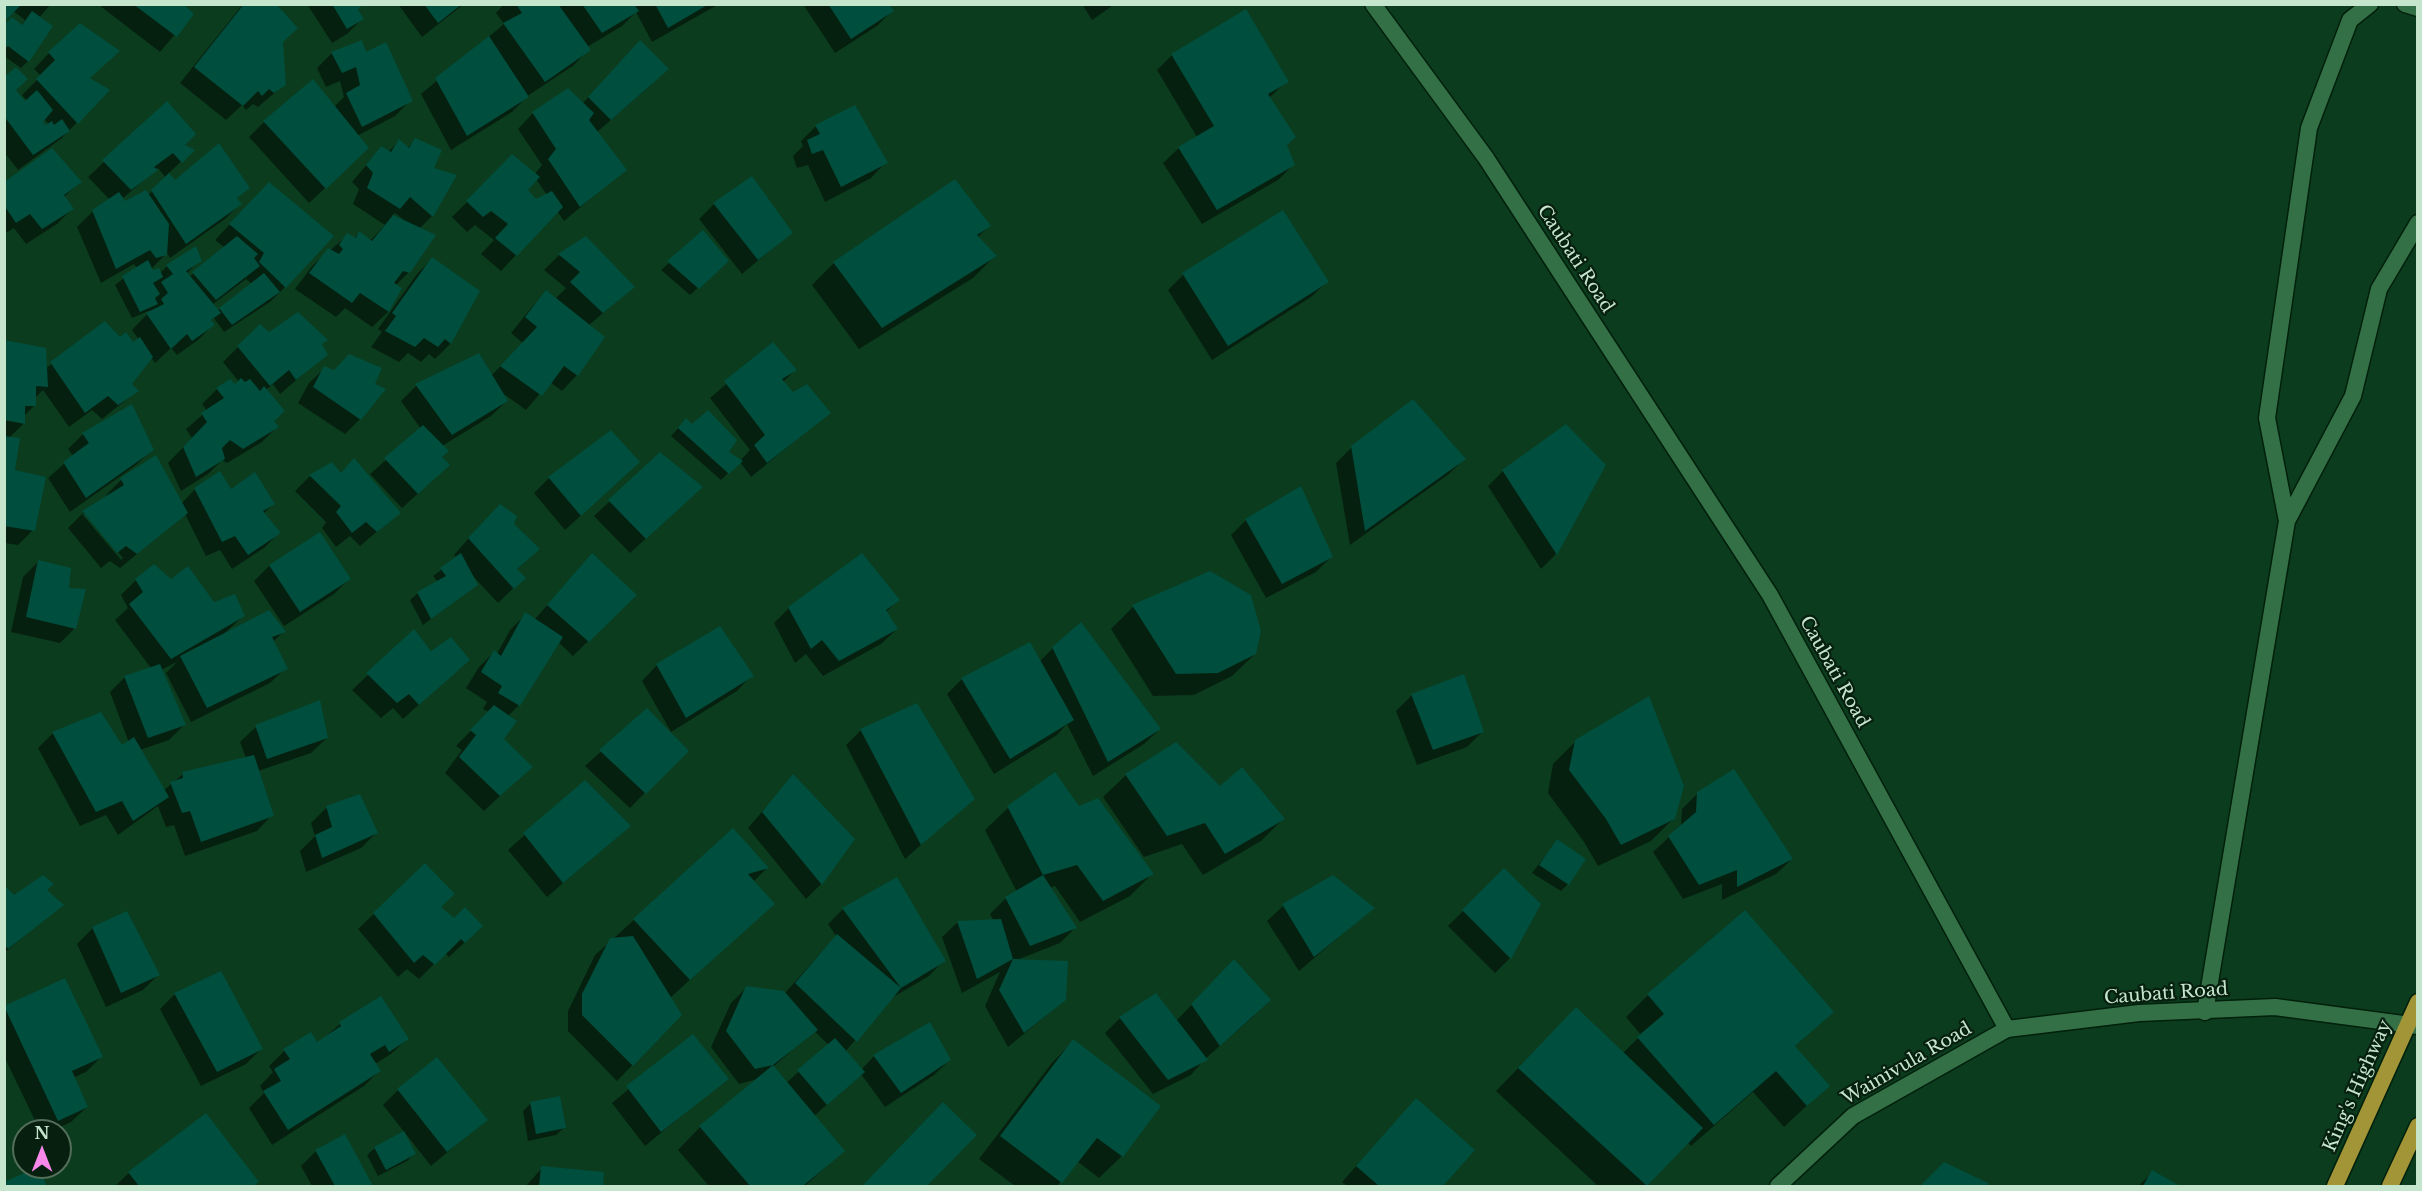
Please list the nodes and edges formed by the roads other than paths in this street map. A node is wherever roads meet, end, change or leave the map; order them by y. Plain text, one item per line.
1 (1373, 4) edge
2 (2370, 4) edge
3 (2406, 4) edge
4 (2418, 8) edge
5 (2418, 223) edge
6 (2287, 521) junction
7 (2418, 1002) edge
8 (2205, 1012) junction
9 (2413, 1025) edge
10 (2007, 1029) junction
11 (2418, 1126) edge
12 (1778, 1186) edge
13 (2335, 1186) edge
14 (2390, 1186) edge

1 - 10 street, Caubati Road
2 - 6 street
3 - 4 street
5 - 6 street
6 - 8 street
7 - 9 highway, King's Highway
8 - 9 street, Caubati Road
8 - 10 street, Caubati Road
9 - 13 highway, King's Highway
10 - 12 street, Wainivula Road
11 - 14 highway

